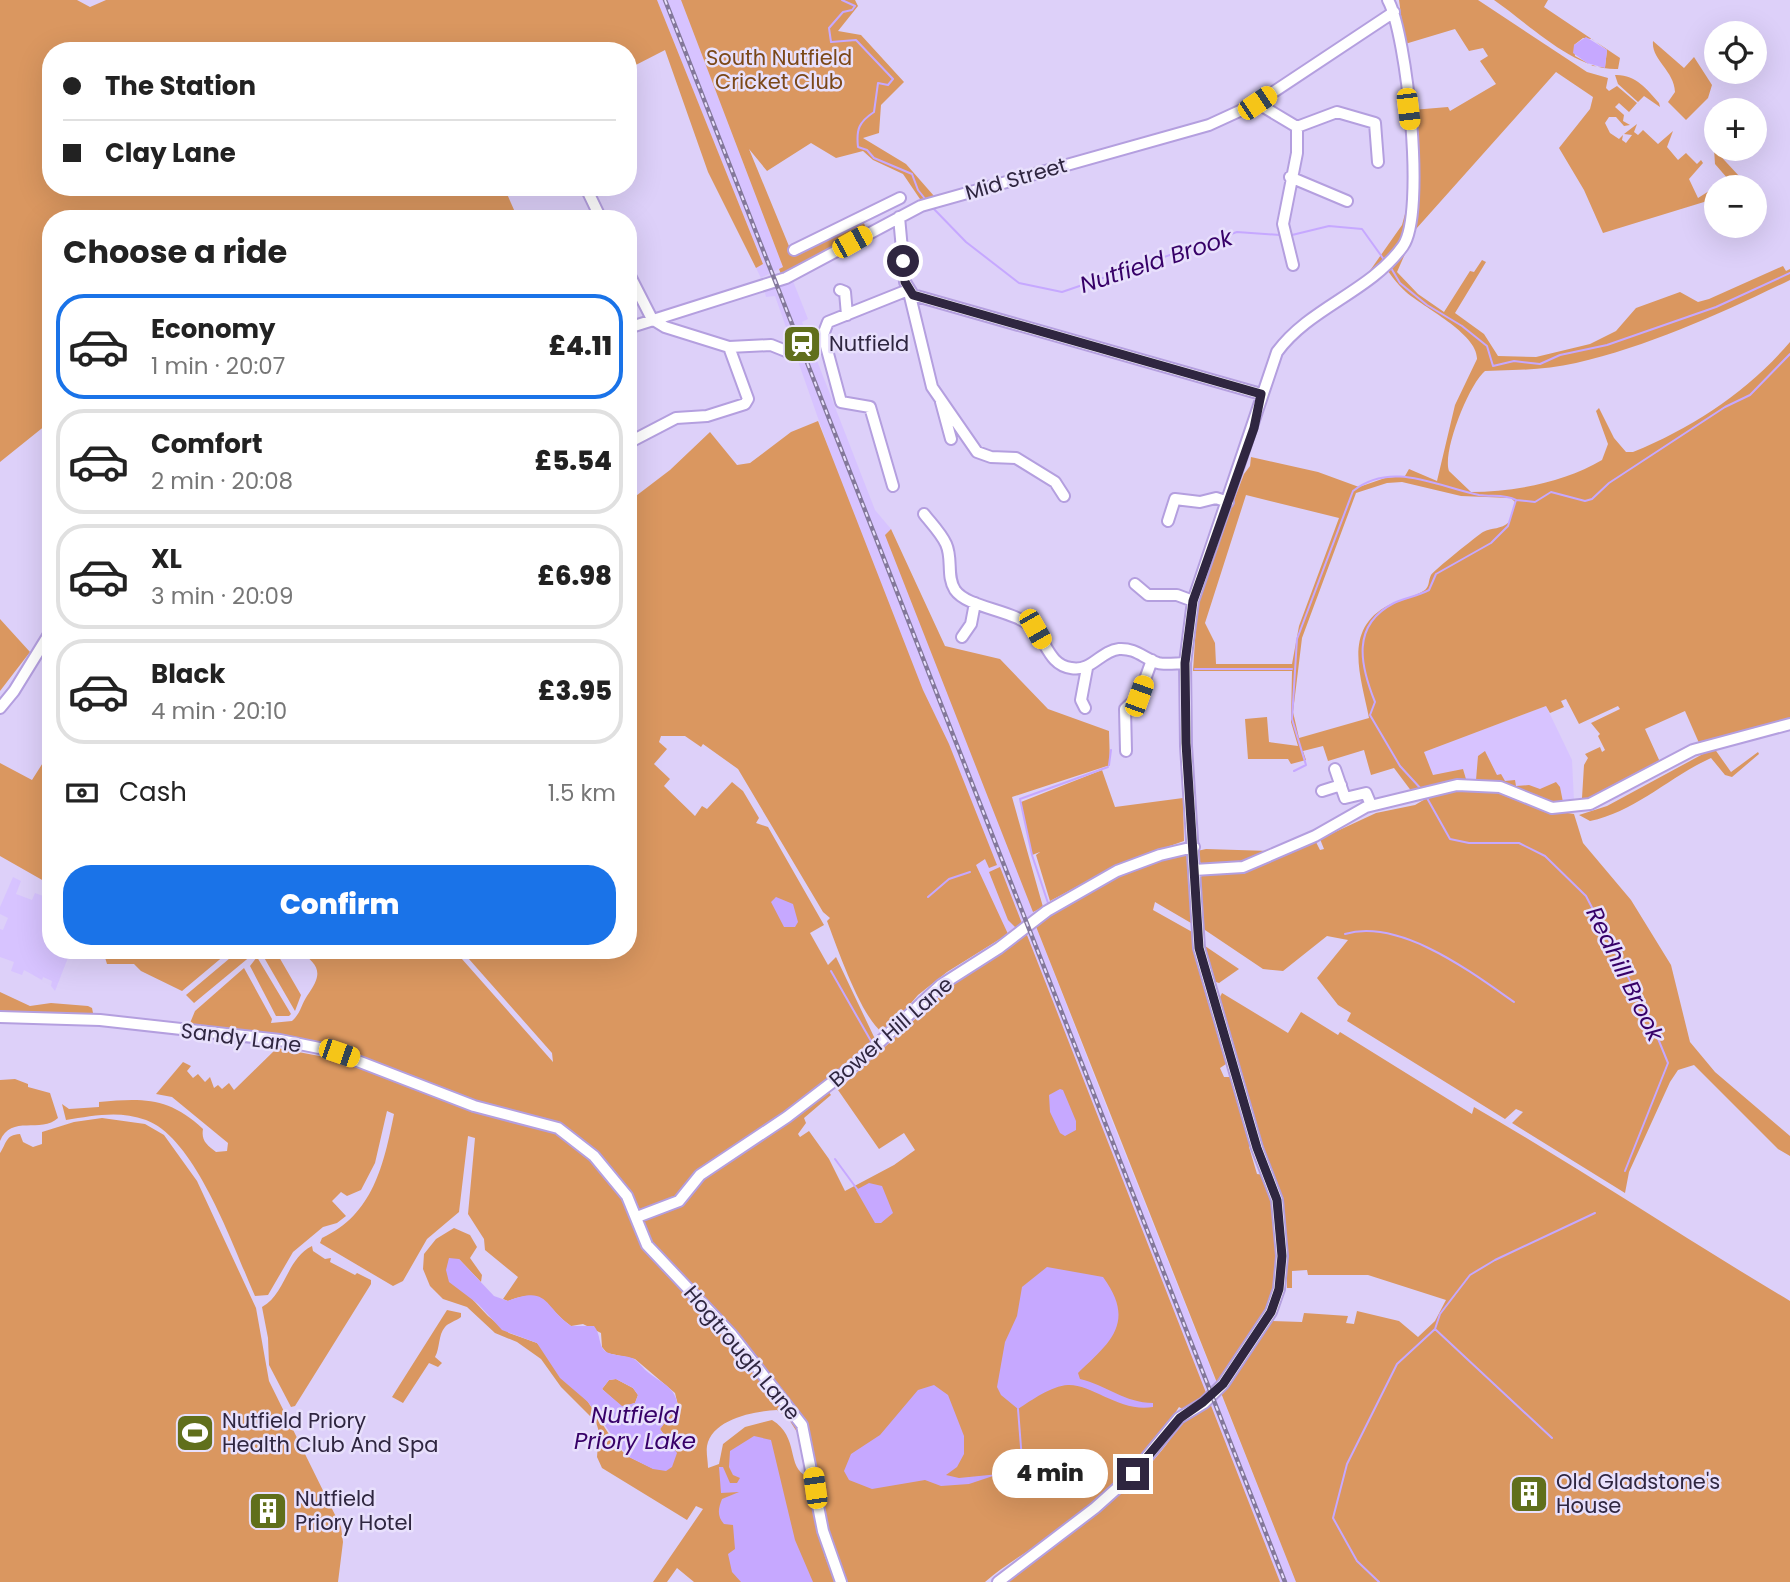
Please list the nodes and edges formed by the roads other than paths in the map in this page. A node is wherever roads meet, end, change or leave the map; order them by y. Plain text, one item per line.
1 (1388, 0) edge
2 (1394, 12) junction
3 (1257, 103) junction
4 (1297, 127) junction
5 (1378, 162) dead end
6 (1290, 177) junction
7 (900, 198) dead end
8 (1347, 201) dead end
9 (868, 213) junction
10 (899, 217) junction
11 (872, 231) junction
12 (794, 250) dead end
13 (1293, 265) dead end
14 (637, 290) edge
15 (840, 290) dead end
16 (909, 292) junction
17 (847, 314) junction
18 (652, 319) junction
19 (637, 325) edge
20 (729, 347) junction
21 (786, 351) dead end
22 (1261, 394) junction
23 (941, 399) junction
24 (637, 438) edge
25 (951, 439) dead end
26 (893, 486) dead end
27 (1064, 496) dead end
28 (1228, 502) junction
29 (924, 513) dead end
30 (1168, 521) dead end
31 (1135, 584) dead end
32 (1193, 601) junction
33 (975, 603) junction
34 (962, 637) dead end
35 (42, 646) edge
36 (1152, 660) junction
37 (1185, 663) junction
38 (1087, 668) junction
39 (1083, 704) dead end
40 (0, 708) edge
41 (1790, 724) edge
42 (1125, 751) dead end
43 (1335, 769) dead end
44 (1341, 785) junction
45 (1322, 791) dead end
46 (1371, 805) junction
47 (1194, 847) junction
48 (1194, 870) junction
49 (0, 1017) edge
50 (637, 1217) junction
51 (841, 1582) edge
52 (998, 1582) edge

1 - 2 street
2 - 3 street, Mid Street
2 - 22 street
3 - 4 street
3 - 10 street, Mid Street
4 - 5 street
4 - 6 street
6 - 8 street
6 - 13 street
7 - 9 street
9 - 11 street
9 - 12 street
10 - 11 street, Mid Street
10 - 16 street
11 - 18 street, Mid Street
14 - 18 street
15 - 17 street
16 - 17 street
16 - 22 street
16 - 23 street
17 - 26 street
18 - 19 street, Mid Street
18 - 20 street
20 - 21 street
20 - 24 street
22 - 28 street
23 - 25 street
23 - 27 street
28 - 30 street
28 - 32 street
29 - 33 street
31 - 32 street
32 - 37 street
33 - 34 street
33 - 38 street
35 - 40 street
36 - 37 street
36 - 38 street
36 - 42 street
37 - 47 street
38 - 39 street
41 - 46 street
43 - 44 street
44 - 45 street
44 - 46 street
46 - 48 street
47 - 48 street
47 - 50 street, Bower Hill Lane
48 - 52 street
49 - 50 street, Sandy Lane
50 - 51 street, Hogtrough Lane

